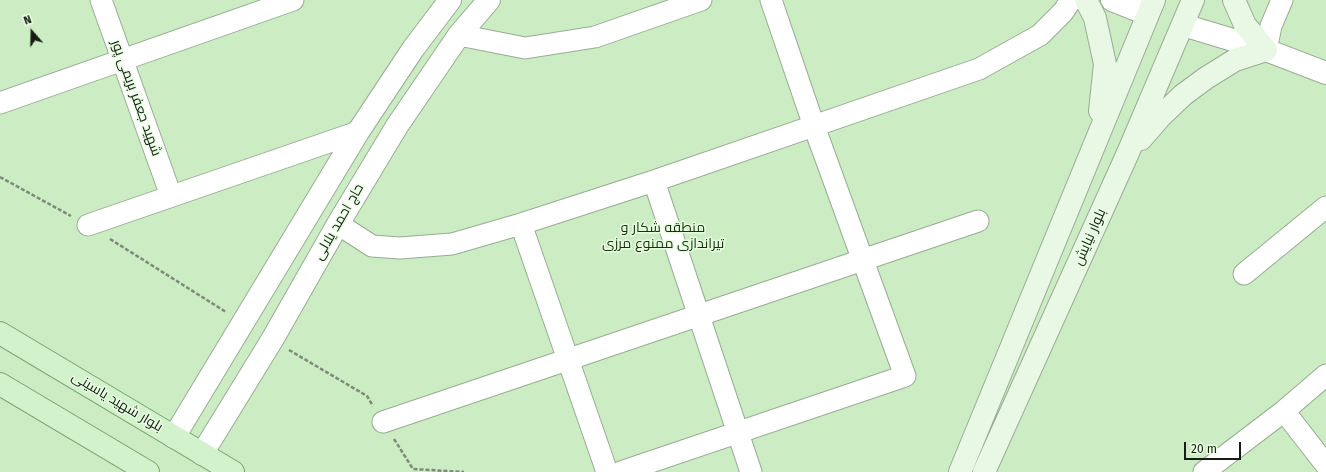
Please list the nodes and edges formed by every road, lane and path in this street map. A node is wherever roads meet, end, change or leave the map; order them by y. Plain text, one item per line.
1 (101, 0) edge
2 (293, 0) edge
3 (450, 0) edge
4 (489, 0) edge
5 (701, 0) edge
6 (771, 0) edge
7 (1071, 0) edge
8 (1086, 0) edge
9 (1112, 0) edge
10 (1193, 0) edge
11 (1234, 0) edge
12 (1282, 0) edge
13 (1151, 7) edge
14 (1183, 24) junction
15 (459, 35) junction
16 (1266, 50) junction
17 (122, 60) junction
18 (1326, 73) edge
19 (0, 103) edge
20 (814, 126) junction
21 (358, 132) junction
22 (1095, 144) junction
23 (1127, 155) junction
24 (654, 181) junction
25 (171, 196) junction
26 (1326, 207) edge
27 (978, 221) dead end
28 (338, 224) junction
29 (521, 224) junction
30 (88, 225) dead end
31 (863, 260) junction
32 (1244, 274) dead end
33 (699, 316) junction
34 (0, 333) edge
35 (230, 343) junction
36 (259, 360) junction
37 (568, 360) junction
38 (1326, 375) edge
39 (0, 384) edge
40 (1284, 411) junction
41 (383, 422) dead end
42 (980, 424) junction
43 (1002, 431) junction
44 (738, 433) junction
45 (174, 437) junction
46 (202, 454) junction
47 (1326, 465) edge
48 (148, 472) edge
49 (233, 472) edge
50 (607, 472) edge
51 (621, 472) edge
52 (751, 472) edge
53 (960, 472) edge
54 (966, 472) edge
55 (984, 472) edge
56 (1204, 472) edge

1 - 17 street, شهید جعفر بریمی پور
2 - 17 street
3 - 21 street
4 - 15 street, حاج احمد یلالی
5 - 15 street
6 - 20 street
7 - 20 street
8 - 22 main road
9 - 13 street
10 - 14 main road, بلوار نیایش
11 - 16 main road
12 - 16 street
13 - 22 main road
14 - 16 street
14 - 23 main road, بلوار نیایش
15 - 28 street, حاج احمد یلالی
16 - 18 street
16 - 23 main road
17 - 19 street
17 - 25 street, شهید جعفر بریمی پور
20 - 24 street
20 - 31 street
21 - 25 street
21 - 35 street
22 - 42 main road
23 - 43 main road, بلوار نیایش
24 - 29 street
24 - 33 street
25 - 30 street
26 - 32 street
27 - 31 street
28 - 29 street
28 - 36 street, حاج احمد یلالی
29 - 37 street
31 - 33 street
31 - 44 street
33 - 37 street
33 - 44 street
34 - 45 main road, بلوار شهید یاسینی
35 - 36 street
35 - 45 street
36 - 46 street, حاج احمد یلالی
37 - 41 street
37 - 50 street
38 - 40 street
39 - 48 main road
40 - 47 street
40 - 56 street
42 - 43 main road
42 - 53 main road
43 - 55 main road, بلوار نیایش
44 - 51 street
44 - 52 street
45 - 46 main road, بلوار شهید یاسینی
46 - 49 main road, بلوار شهید یاسینی
53 - 54 main road

